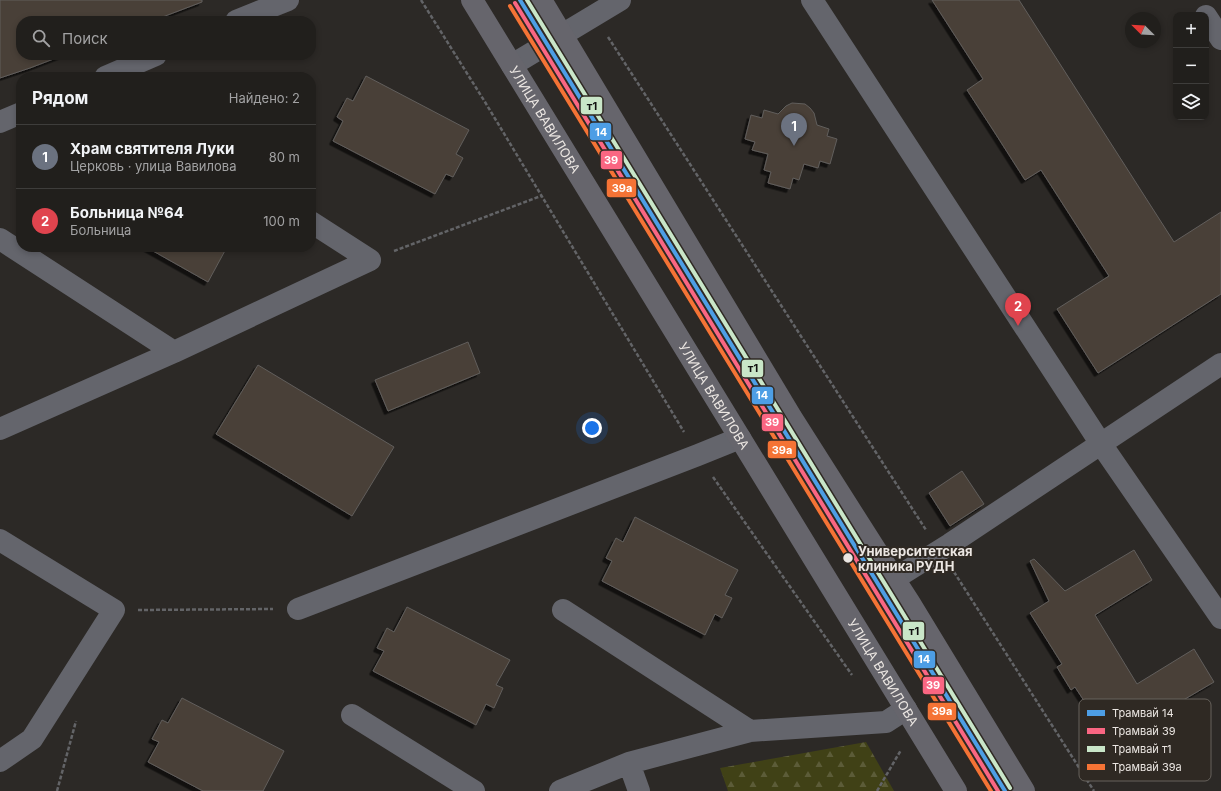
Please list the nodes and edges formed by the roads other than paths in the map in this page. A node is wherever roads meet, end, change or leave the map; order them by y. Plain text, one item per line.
1 (288, 0) edge
2 (472, 0) edge
3 (541, 0) edge
4 (620, 0) edge
5 (812, 0) edge
6 (1196, 0) edge
7 (1204, 12) edge
8 (248, 16) edge
9 (1209, 20) edge
10 (562, 34) junction
11 (1221, 39) edge
12 (145, 60) edge
13 (512, 65) junction
14 (117, 72) edge
15 (16, 115) edge
16 (0, 122) edge
17 (316, 225) edge
18 (0, 239) edge
19 (16, 249) edge
20 (20, 252) edge
21 (174, 352) junction
22 (1221, 364) edge
23 (0, 429) edge
24 (740, 438) junction
25 (1101, 444) junction
26 (0, 540) edge
27 (894, 580) junction
28 (298, 609) road end
29 (563, 610) dead end
30 (1221, 618) edge
31 (906, 709) junction
32 (352, 715) dead end
33 (750, 731) junction
34 (0, 761) edge
35 (629, 763) junction
36 (474, 791) edge
37 (560, 791) edge
38 (639, 791) edge
39 (956, 791) edge
40 (1024, 791) edge

1 - 8 lane
2 - 13 main road, УЛИЦА ВАВИЛОВА
3 - 10 main road
4 - 10 lane
5 - 25 lane
6 - 7 lane
9 - 11 lane
10 - 13 lane
10 - 27 main road
12 - 14 lane
13 - 24 main road, УЛИЦА ВАВИЛОВА
15 - 16 lane
17 - 21 lane
18 - 19 lane
20 - 21 lane
21 - 23 lane
22 - 25 lane
24 - 28 lane
24 - 31 main road, УЛИЦА ВАВИЛОВА
25 - 27 lane
25 - 30 lane
26 - 34 lane
27 - 40 main road
29 - 33 lane
31 - 33 lane
31 - 39 main road, УЛИЦА ВАВИЛОВА
32 - 36 lane
33 - 35 lane
35 - 37 lane
35 - 38 lane

